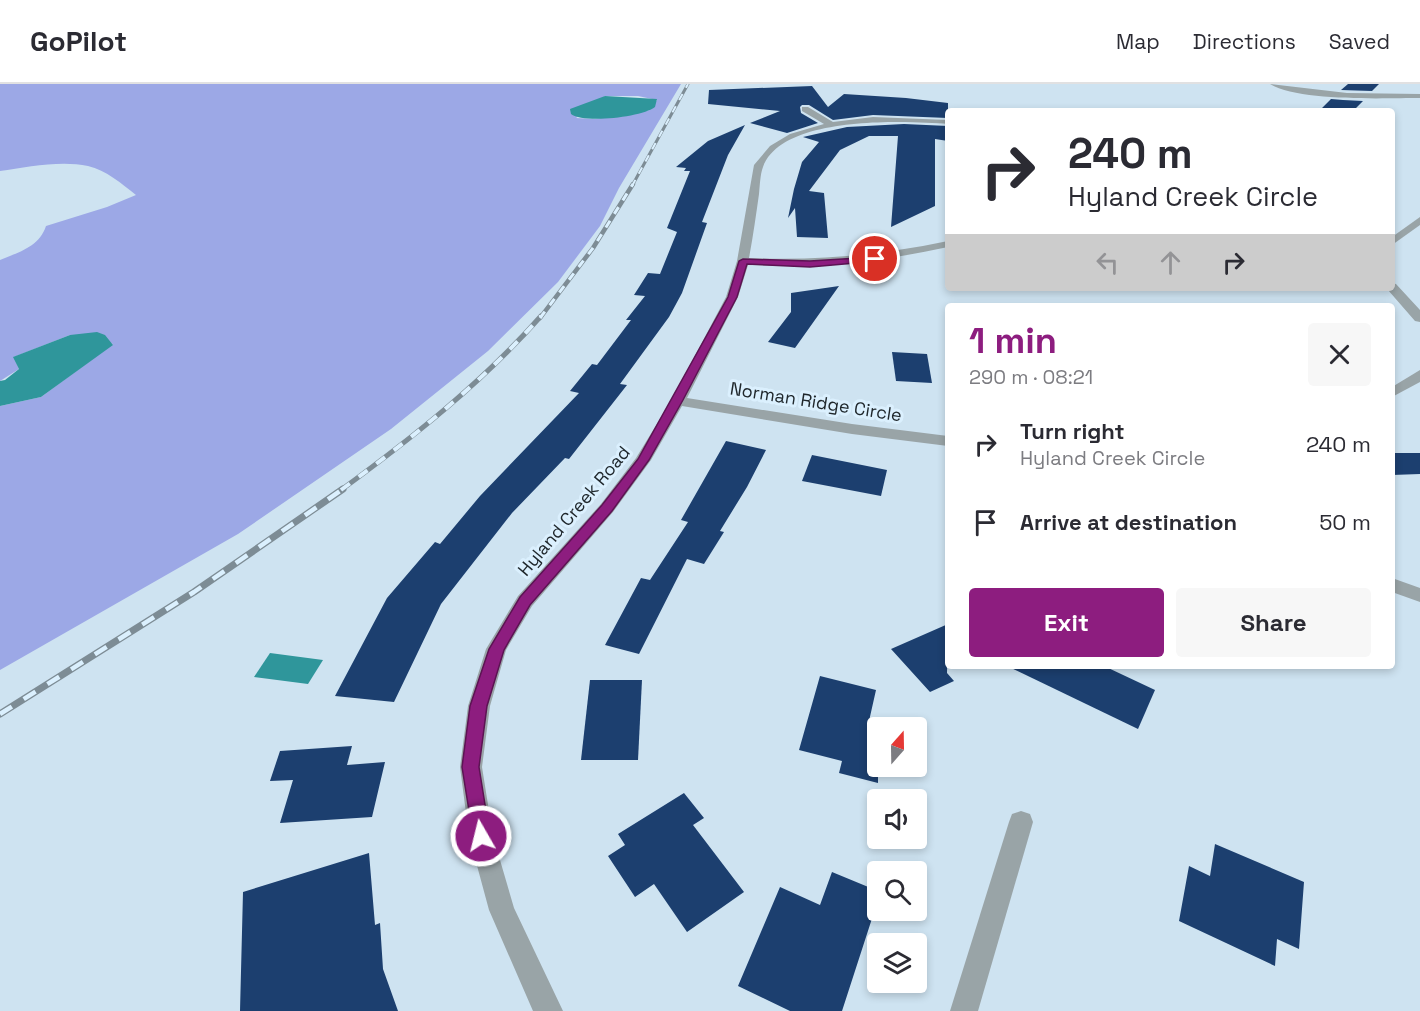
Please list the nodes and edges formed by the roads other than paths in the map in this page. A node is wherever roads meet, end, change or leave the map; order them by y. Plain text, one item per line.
1 (1274, 84) edge
2 (1420, 96) edge
3 (805, 110) dead end
4 (945, 122) edge
5 (832, 125) junction
6 (1420, 220) edge
7 (1395, 240) edge
8 (945, 245) edge
9 (743, 261) junction
10 (1395, 290) edge
11 (1420, 318) edge
12 (1420, 374) edge
13 (1395, 392) edge
14 (678, 400) junction
15 (945, 441) edge
16 (1395, 586) edge
17 (1420, 595) edge
18 (1021, 822) dead end
19 (549, 1011) edge
20 (964, 1011) edge

1 - 2 street
3 - 5 street
4 - 5 street, Hyland Creek Road
5 - 9 street, Hyland Creek Road
6 - 7 street
8 - 9 street
9 - 14 street, Hyland Creek Road
10 - 11 street
12 - 13 street
14 - 15 street, Norman Ridge Circle
14 - 19 street, Hyland Creek Road
16 - 17 street
18 - 20 street

